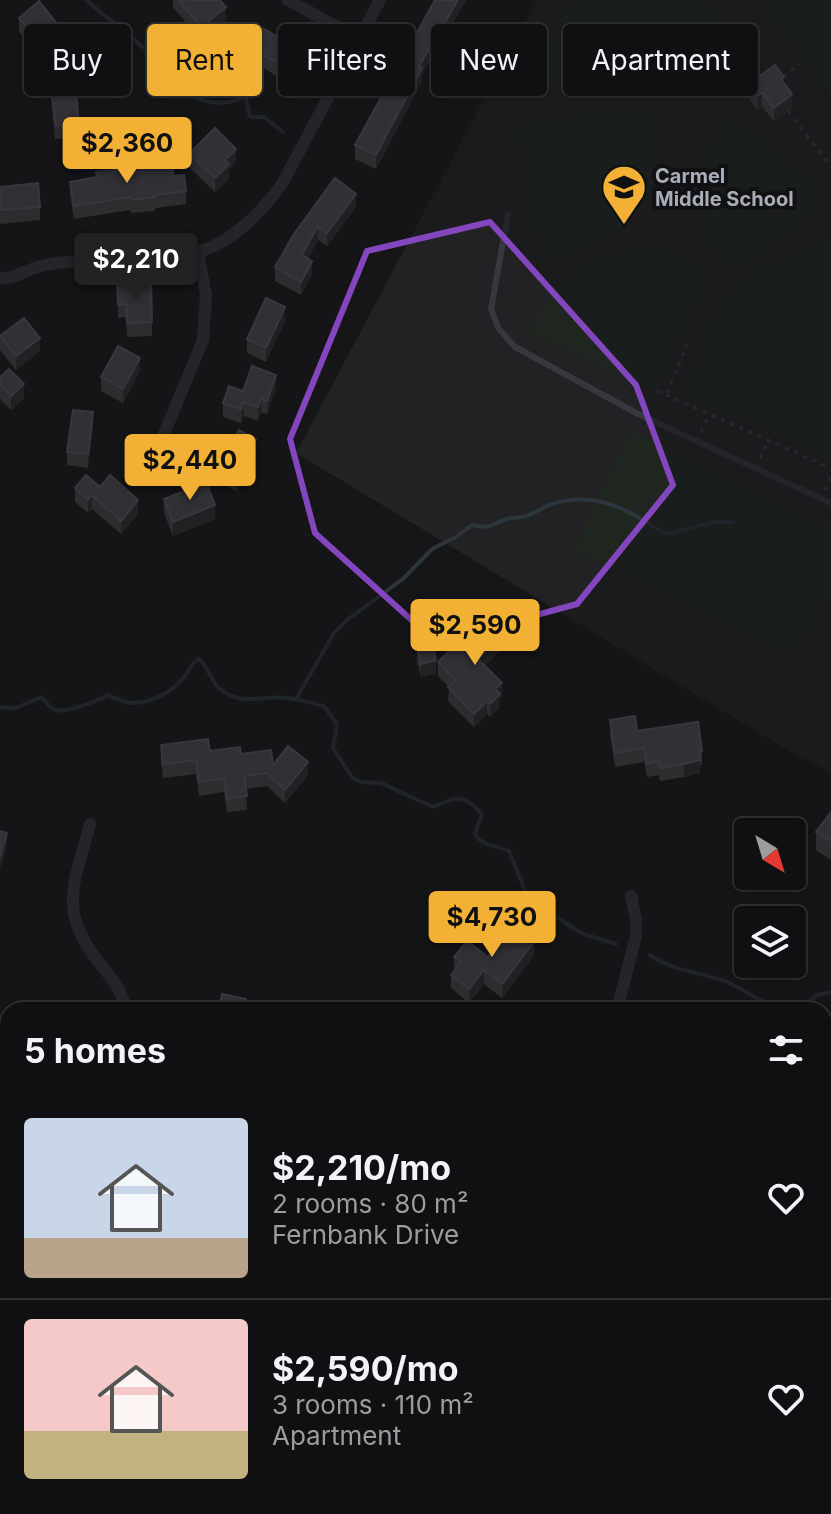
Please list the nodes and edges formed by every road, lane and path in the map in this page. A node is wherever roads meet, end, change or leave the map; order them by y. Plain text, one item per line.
1 (288, 0) edge
2 (380, 0) edge
3 (332, 24) edge
4 (367, 24) edge
5 (799, 64) dead end
6 (777, 82) edge
7 (329, 96) edge
8 (788, 111) dead end
9 (831, 167) edge
10 (508, 214) dead end
11 (198, 253) junction
12 (0, 278) edge
13 (687, 345) dead end
14 (657, 391) dead end
15 (666, 394) junction
16 (710, 413) junction
17 (700, 434) dead end
18 (769, 440) junction
19 (157, 451) dead end
20 (759, 460) dead end
21 (831, 468) edge
22 (831, 476) edge
23 (825, 490) dead end
24 (831, 503) edge
25 (90, 824) dead end
26 (631, 896) dead end
27 (123, 1002) edge
28 (619, 1002) edge

1 - 3 street
2 - 4 street
5 - 6 path
7 - 11 street
8 - 9 path
10 - 24 lane
11 - 12 street
11 - 19 street
13 - 15 path
14 - 15 path
15 - 16 path
16 - 17 path
16 - 18 path
18 - 20 path
18 - 21 path
22 - 23 path
25 - 27 street
26 - 28 street

